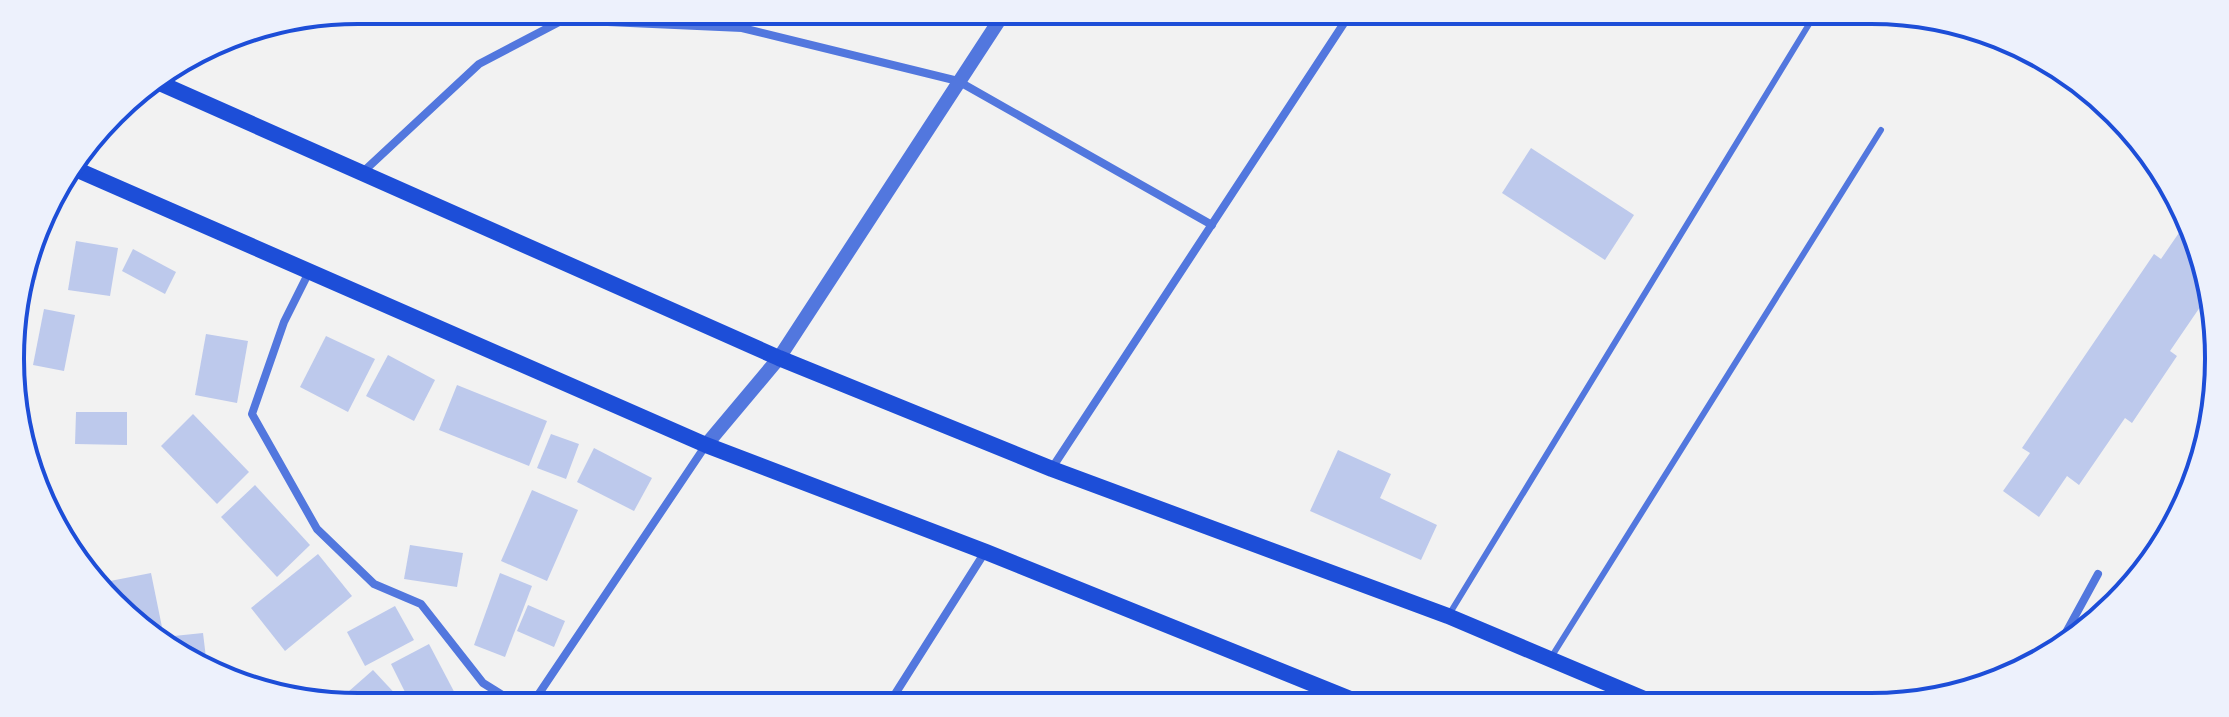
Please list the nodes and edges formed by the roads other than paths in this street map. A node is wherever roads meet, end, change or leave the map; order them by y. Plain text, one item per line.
1 (548, 24) edge
2 (682, 24) edge
3 (997, 24) edge
4 (1343, 24) edge
5 (1809, 24) edge
6 (958, 81) junction
7 (165, 85) edge
8 (1881, 130) dead end
9 (364, 171) junction
10 (81, 172) edge
11 (1212, 225) junction
12 (309, 272) junction
13 (779, 358) junction
14 (706, 445) junction
15 (1052, 469) junction
16 (986, 552) junction
17 (2098, 574) dead end
18 (1448, 616) junction
19 (2068, 628) edge
20 (1550, 659) junction
21 (499, 693) edge
22 (539, 693) edge
23 (896, 693) edge
24 (1335, 693) edge
25 (1630, 693) edge

1 - 9 street
2 - 6 street
3 - 6 street
4 - 11 street
5 - 18 lane
6 - 11 street
6 - 13 street
7 - 9 main road
8 - 20 lane
9 - 13 main road
10 - 12 main road
11 - 15 street
12 - 14 main road
12 - 21 street
13 - 14 street
13 - 15 main road
14 - 16 main road
14 - 22 street
15 - 18 main road
16 - 23 street
16 - 24 main road
17 - 19 street
18 - 20 main road
20 - 25 main road

